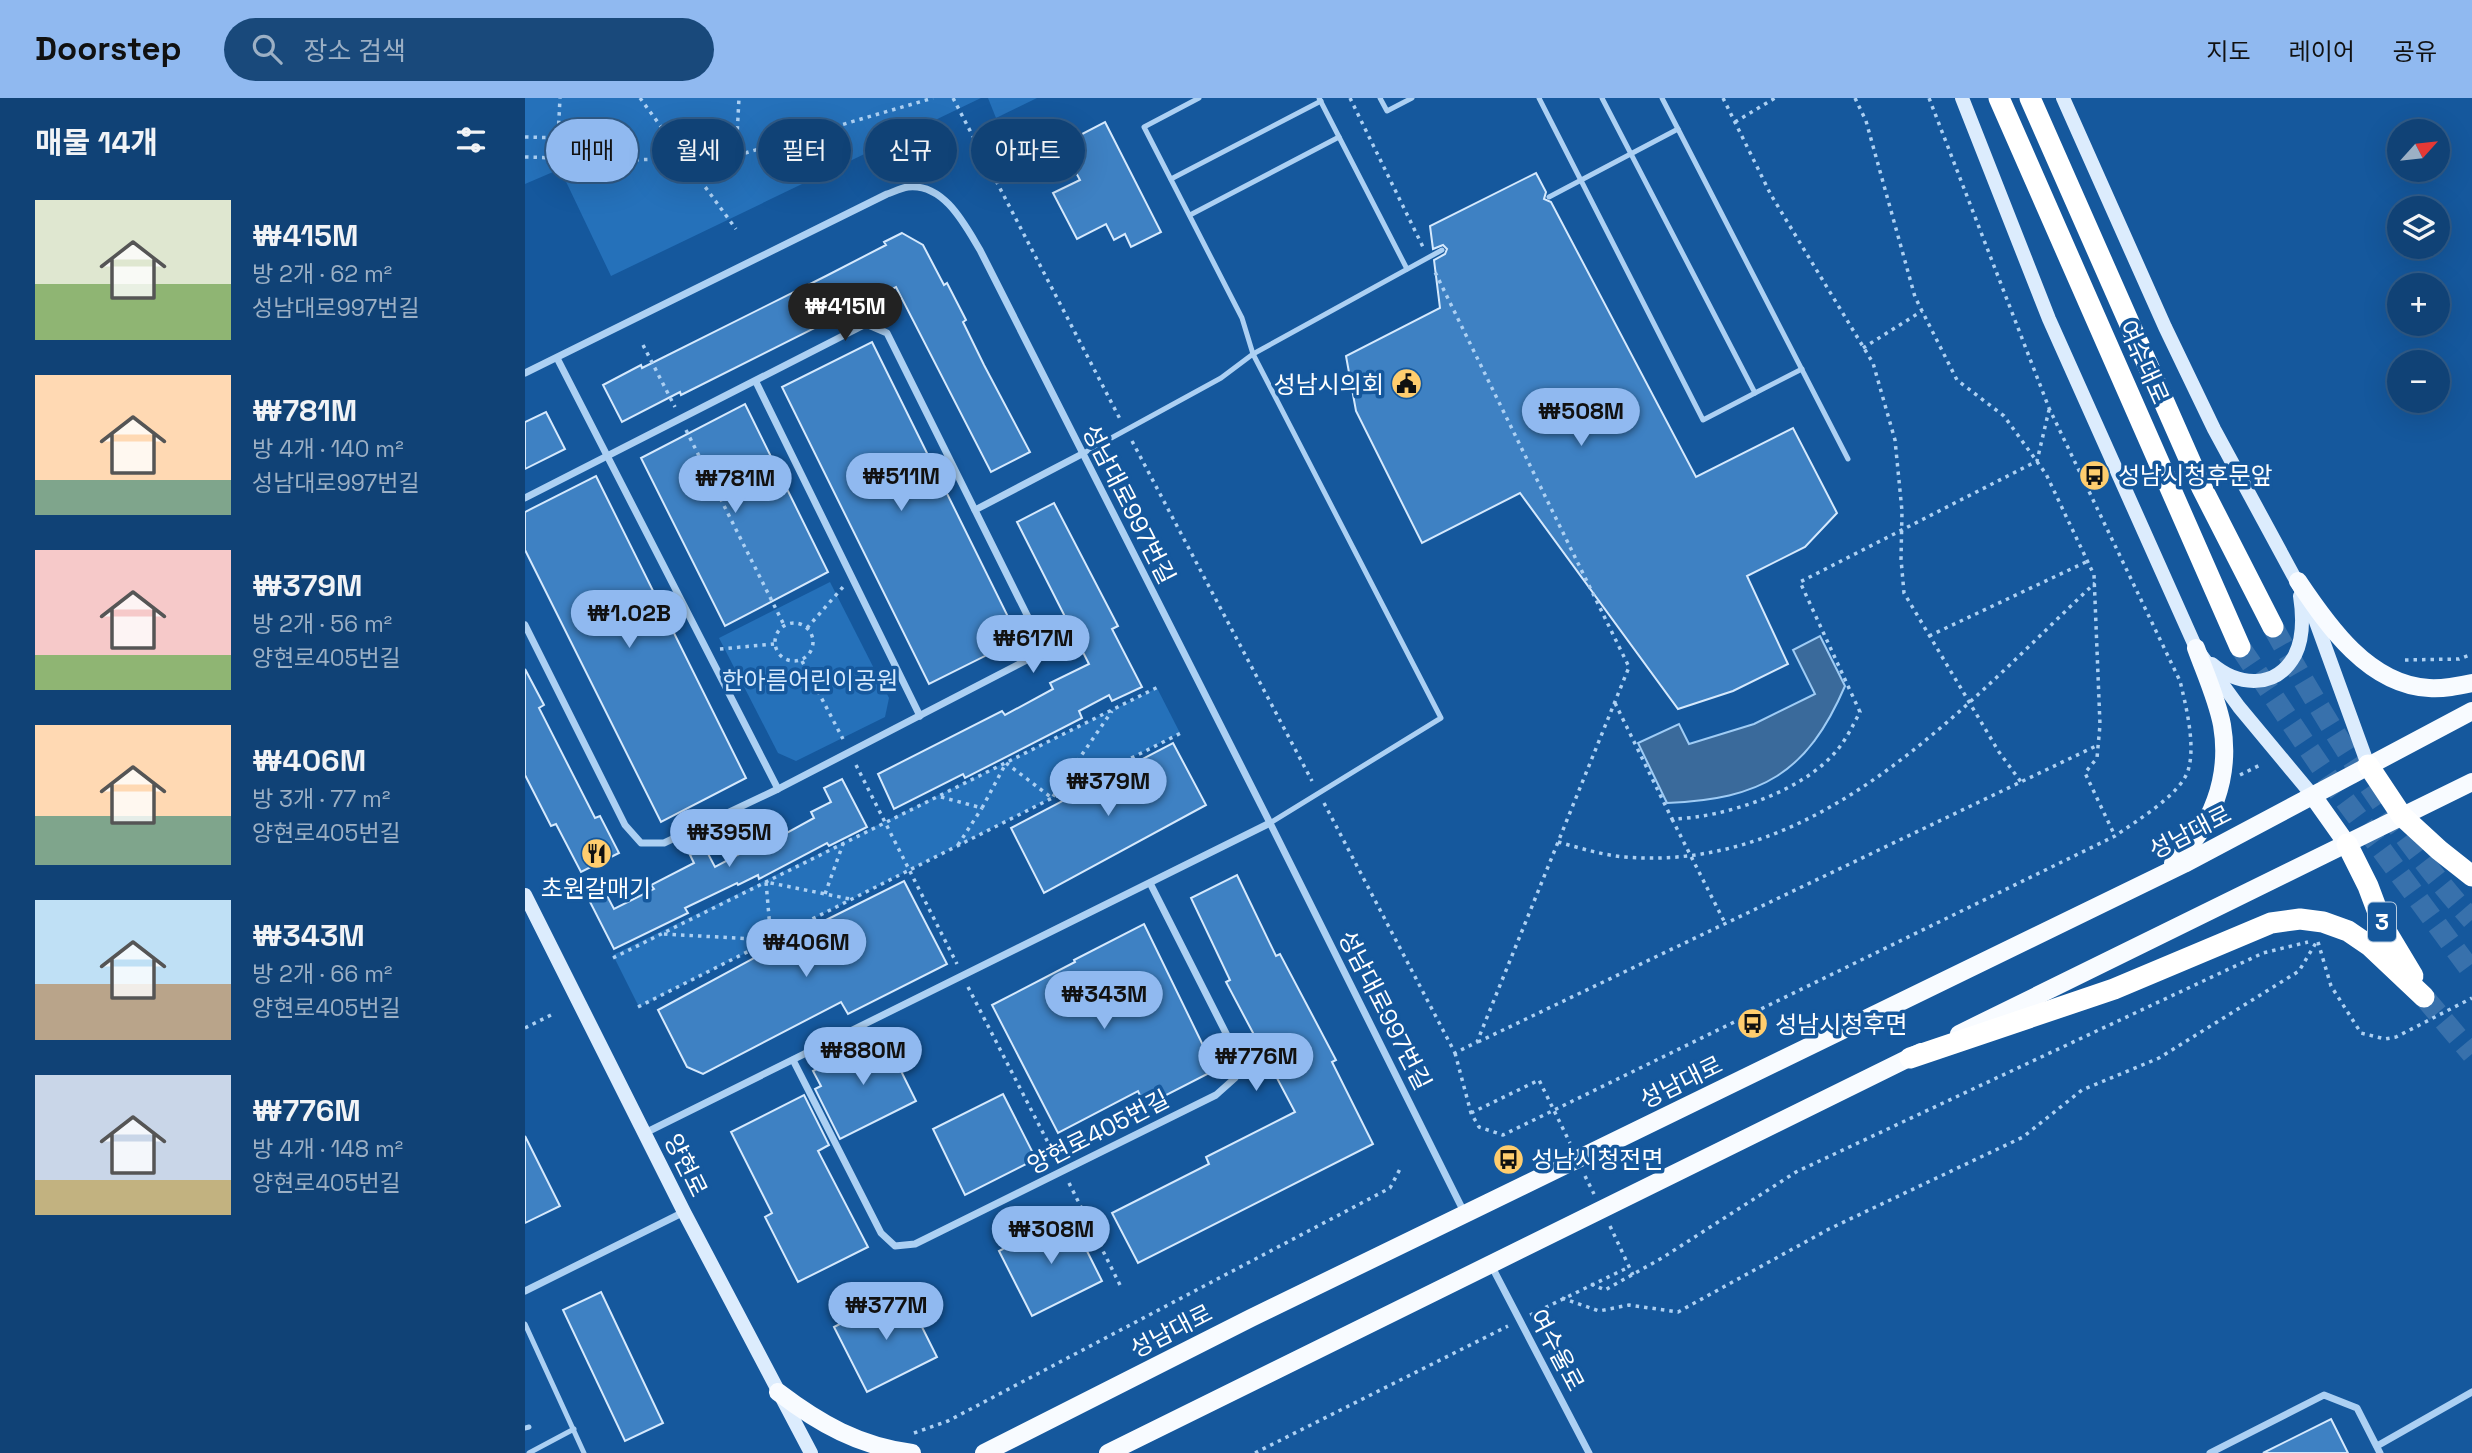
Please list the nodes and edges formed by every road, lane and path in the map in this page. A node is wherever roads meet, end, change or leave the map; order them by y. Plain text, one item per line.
1 (560, 98) edge
2 (640, 98) edge
3 (739, 98) edge
4 (933, 98) edge
5 (1199, 98) edge
6 (1380, 98) edge
7 (1412, 98) edge
8 (1539, 98) edge
9 (1602, 98) edge
10 (1662, 98) edge
11 (1723, 98) edge
12 (1775, 98) edge
13 (1856, 98) edge
14 (1929, 98) edge
15 (1962, 98) edge
16 (1999, 98) edge
17 (2031, 98) edge
18 (2063, 98) edge
19 (1320, 100) edge
20 (559, 119) edge
21 (655, 119) edge
22 (738, 119) edge
23 (1735, 122) junction
24 (1678, 129) junction
25 (525, 137) edge
26 (1339, 137) junction
27 (546, 138) edge
28 (1631, 153) junction
29 (744, 154) edge
30 (525, 157) edge
31 (546, 158) edge
32 (1171, 179) junction
33 (1580, 180) junction
34 (702, 182) edge
35 (1549, 197) dead end
36 (1190, 215) junction
37 (736, 229) dead end
38 (1442, 250) dead end
39 (1407, 269) junction
40 (1922, 311) junction
41 (643, 345) dead end
42 (1864, 348) junction
43 (1253, 354) junction
44 (557, 358) junction
45 (1803, 369) junction
46 (525, 373) edge
47 (756, 382) junction
48 (1755, 393) junction
49 (2049, 408) junction
50 (681, 420) junction
51 (1082, 454) junction
52 (607, 456) junction
53 (1848, 459) dead end
54 (2037, 461) junction
55 (525, 498) edge
56 (975, 510) junction
57 (1902, 531) junction
58 (2088, 561) junction
59 (852, 577) junction
60 (2298, 581) junction
61 (2095, 582) junction
62 (525, 625) edge
63 (784, 625) junction
64 (2273, 627) tunnel mouth
65 (807, 628) junction
66 (1929, 636) junction
67 (774, 644) junction
68 (2241, 647) tunnel mouth
69 (2196, 648) junction
70 (707, 650) junction
71 (2472, 654) edge
72 (802, 660) junction
73 (2405, 660) dead end
74 (2472, 683) edge
75 (1160, 686) dead end
76 (1969, 702) junction
77 (1615, 703) dead end
78 (1114, 709) junction
79 (2472, 712) edge
80 (920, 716) junction
81 (1183, 732) dead end
82 (2098, 745) junction
83 (849, 752) junction
84 (1006, 763) junction
85 (2260, 765) dead end
86 (2368, 765) junction
87 (2235, 778) dead end
88 (2021, 782) junction
89 (2472, 782) edge
90 (778, 789) junction
91 (939, 796) junction
92 (2313, 796) junction
93 (1052, 798) junction
94 (982, 808) junction
95 (2402, 816) junction
96 (1672, 819) junction
97 (885, 822) junction
98 (1270, 823) junction
99 (2115, 836) junction
100 (1558, 842) dead end
101 (843, 844) junction
102 (2347, 844) junction
103 (957, 846) junction
104 (1691, 856) junction
105 (909, 870) junction
106 (2472, 876) edge
107 (2152, 879) junction
108 (766, 882) junction
109 (1150, 883) junction
110 (825, 894) junction
111 (525, 895) edge
112 (851, 900) junction
113 (1725, 924) junction
114 (662, 933) junction
115 (771, 940) junction
116 (2318, 940) junction
117 (613, 958) dead end
118 (963, 975) junction
119 (2472, 998) edge
120 (638, 1007) dead end
121 (553, 1014) dead end
122 (525, 1028) edge
123 (1477, 1042) dead end
124 (1455, 1053) dead end
125 (1910, 1058) junction
126 (793, 1060) junction
127 (1539, 1080) dead end
128 (1471, 1113) junction
129 (645, 1133) junction
130 (1400, 1169) dead end
131 (1063, 1172) junction
132 (684, 1212) junction
133 (1465, 1215) junction
134 (1491, 1265) junction
135 (1629, 1267) dead end
136 (1591, 1284) junction
137 (1122, 1289) dead end
138 (525, 1291) edge
139 (1562, 1298) junction
140 (1520, 1320) junction
141 (525, 1324) edge
142 (778, 1392) junction
143 (2472, 1392) edge
144 (573, 1429) junction
145 (909, 1444) edge
146 (2378, 1450) edge
147 (529, 1453) edge
148 (585, 1453) edge
149 (811, 1453) edge
150 (984, 1453) edge
151 (1108, 1453) edge
152 (1255, 1453) edge
153 (1589, 1453) edge
154 (2210, 1453) edge

1 - 20 path
2 - 21 path
3 - 22 path
4 - 29 path
5 - 32 lane
6 - 7 lane
8 - 33 lane
9 - 28 lane
10 - 24 lane
11 - 23 path
12 - 23 path
13 - 40 path
14 - 49 path
15 - 69 main road
16 - 68 highway, 여수대로
17 - 64 highway, 여수대로
18 - 60 main road
19 - 26 lane
19 - 32 lane
23 - 42 path
24 - 28 lane
24 - 45 lane
25 - 27 path
26 - 36 lane
26 - 39 lane
28 - 33 lane
28 - 48 lane
30 - 31 path
32 - 36 lane
33 - 35 lane
33 - 48 lane
34 - 37 path
36 - 43 lane
38 - 39 lane
39 - 43 lane
40 - 42 path
40 - 54 path
41 - 50 path
42 - 57 path
43 - 51 lane
43 - 98 lane
44 - 46 street, 성남대로997번길
44 - 51 street, 성남대로997번길
44 - 52 street
45 - 48 lane
45 - 53 lane
47 - 50 street
47 - 56 street
47 - 59 street
49 - 54 path
49 - 99 path
50 - 52 street
50 - 63 path
51 - 56 street
51 - 98 street, 성남대로997번길
52 - 55 street
52 - 70 street
54 - 57 path
54 - 58 path
56 - 80 street
57 - 66 path
57 - 96 path
58 - 61 path
58 - 66 path
59 - 65 path
59 - 80 street
60 - 69 main road
60 - 74 main road
60 - 86 main road
61 - 76 path
61 - 82 path
62 - 90 street
63 - 65 path
63 - 67 path
65 - 72 path
66 - 76 path
67 - 70 path
67 - 72 path
69 - 92 main road
69 - 107 main road
70 - 90 street
71 - 73 path
72 - 83 path
75 - 78 path
76 - 88 path
76 - 104 path
77 - 96 path
78 - 84 path
78 - 93 path
79 - 86 main road, 성남대로
80 - 83 street
81 - 93 path
82 - 88 path
82 - 99 path
83 - 90 street
83 - 97 path
84 - 91 path
84 - 93 path
84 - 94 path
85 - 87 path
86 - 92 main road, 성남대로
86 - 95 highway
88 - 113 path
89 - 95 main road
91 - 94 path
91 - 97 path
92 - 102 main road
92 - 107 main road, 성남대로
93 - 103 path
94 - 103 path
95 - 102 main road
95 - 106 highway
96 - 104 path
97 - 101 path
97 - 105 path
98 - 109 street
98 - 133 street, 성남대로997번길
99 - 128 path
100 - 104 path
101 - 108 path
101 - 110 path
102 - 125 main road
102 - 125 highway, 3
103 - 105 path
104 - 113 path
105 - 112 path
105 - 118 path
107 - 133 main road, 성남대로
108 - 110 path
108 - 114 path
108 - 115 path
109 - 118 street
109 - 131 street, 양현로405번길
110 - 112 path
111 - 129 main road, 양현로
112 - 115 path
113 - 123 path
114 - 115 path
114 - 117 path
115 - 120 path
116 - 119 path
116 - 136 path
116 - 139 path
118 - 126 street
118 - 131 path
121 - 122 path
124 - 128 path
125 - 134 main road
126 - 129 street
126 - 131 street, 양현로405번길
127 - 128 path
129 - 132 main road, 양현로
130 - 145 path
131 - 137 path
132 - 138 street
132 - 142 main road, 양현로
133 - 150 main road, 성남대로
134 - 140 street, 여수울로
134 - 151 main road
135 - 136 path
136 - 139 path
139 - 140 path
140 - 152 path
140 - 153 street, 여수울로
141 - 144 lane
142 - 145 main road
142 - 149 main road, 양현로
143 - 146 street
144 - 147 lane
144 - 148 lane
146 - 154 street

